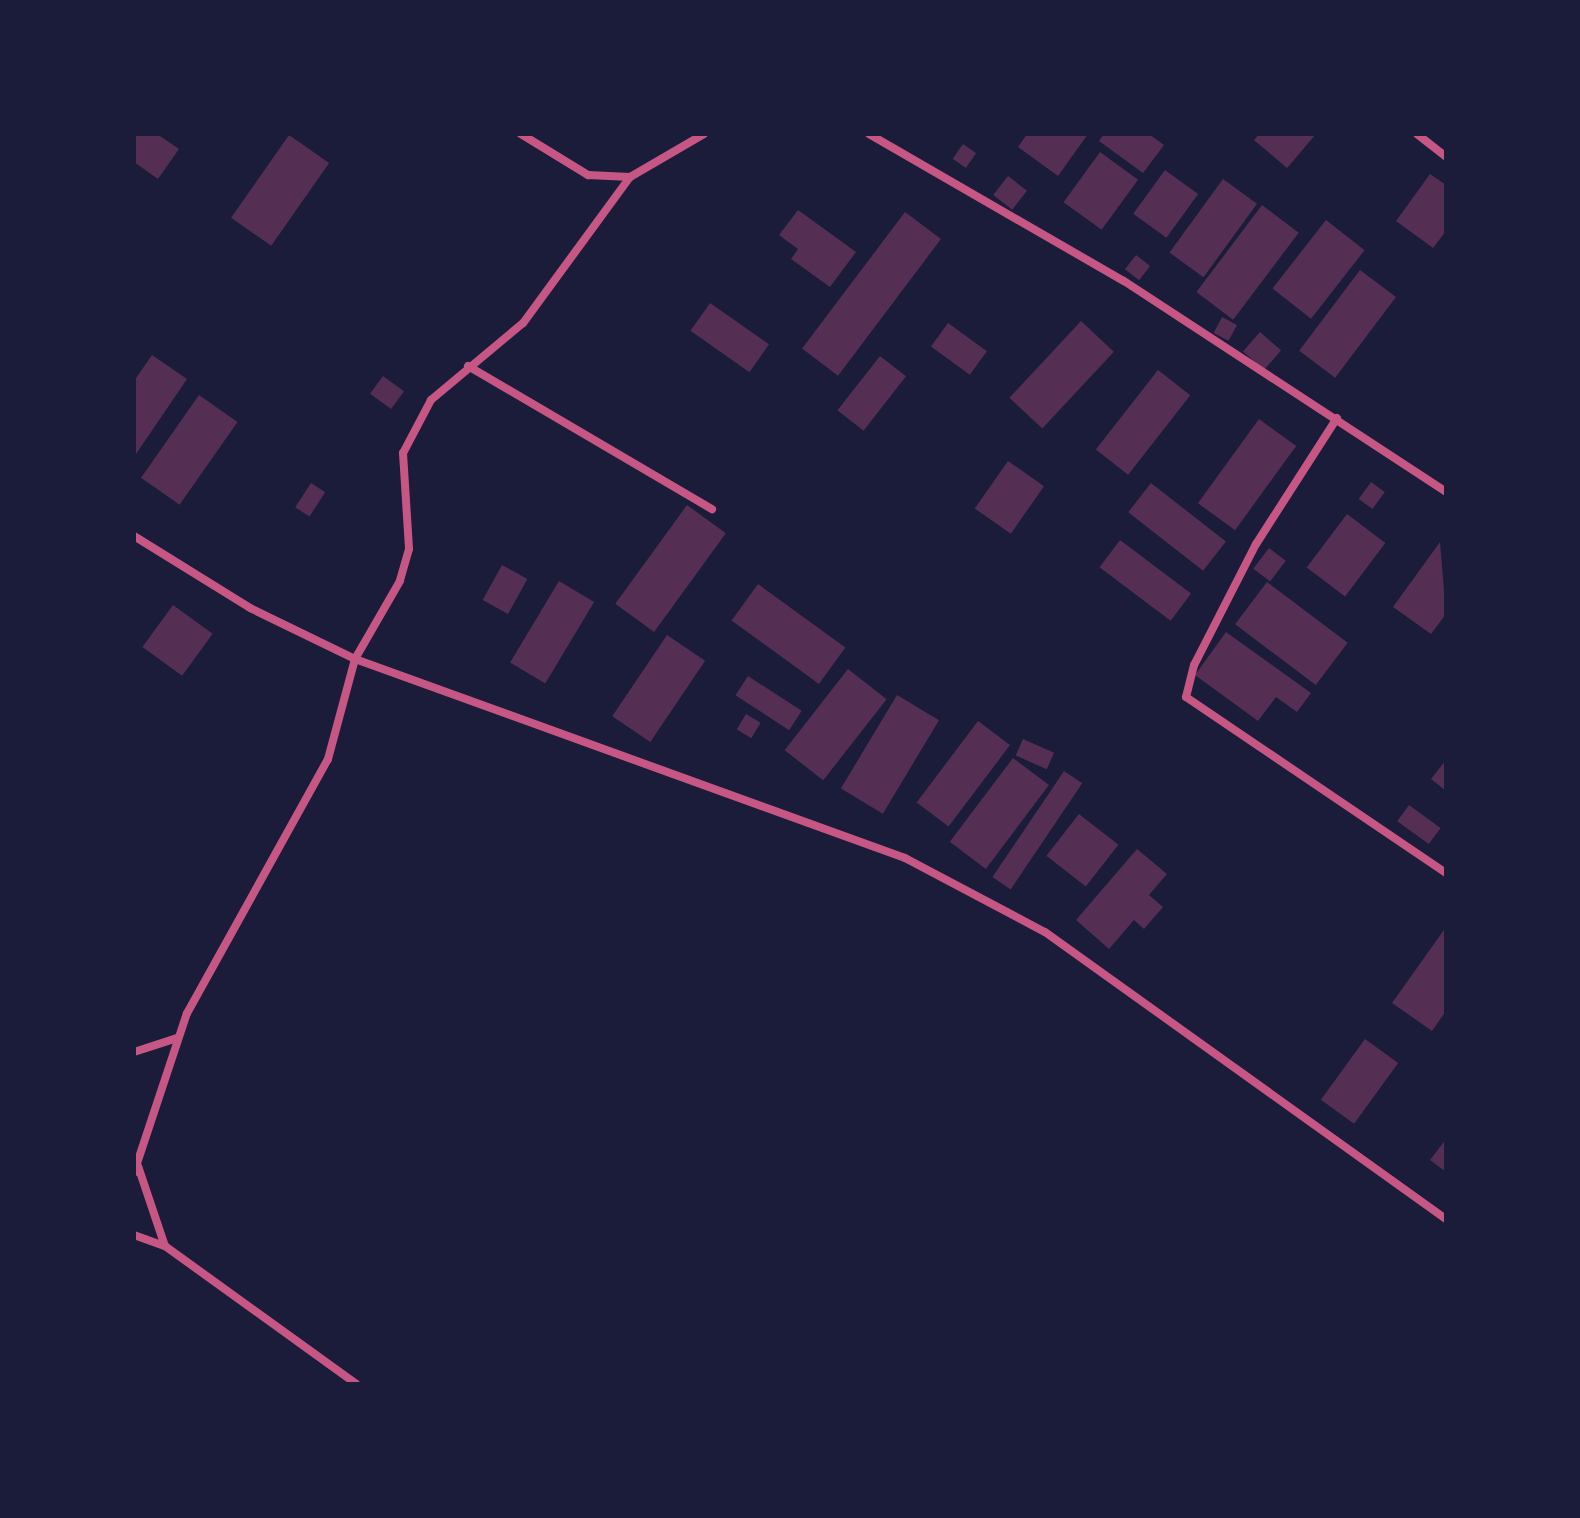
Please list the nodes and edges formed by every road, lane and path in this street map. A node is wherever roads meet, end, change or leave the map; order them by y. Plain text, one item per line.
1 (521, 134) edge
2 (693, 134) edge
3 (704, 134) edge
4 (869, 134) edge
5 (1417, 134) edge
6 (691, 147) junction
7 (1446, 157) edge
8 (630, 177) junction
9 (468, 366) junction
10 (1337, 418) junction
11 (1446, 492) edge
12 (712, 509) dead end
13 (134, 536) edge
14 (355, 659) junction
15 (1446, 873) edge
16 (177, 1038) junction
17 (134, 1052) edge
18 (136, 1169) edge
19 (1446, 1219) edge
20 (134, 1235) edge
21 (165, 1246) junction
22 (356, 1384) edge

1 - 8 street
2 - 6 street
3 - 6 street
4 - 10 street
5 - 7 street
6 - 8 street
8 - 9 street
9 - 12 street
9 - 14 street
10 - 11 street
10 - 15 street
13 - 14 street
14 - 16 street
14 - 19 street
16 - 17 street
16 - 18 street
18 - 21 street
20 - 21 street
21 - 22 street

